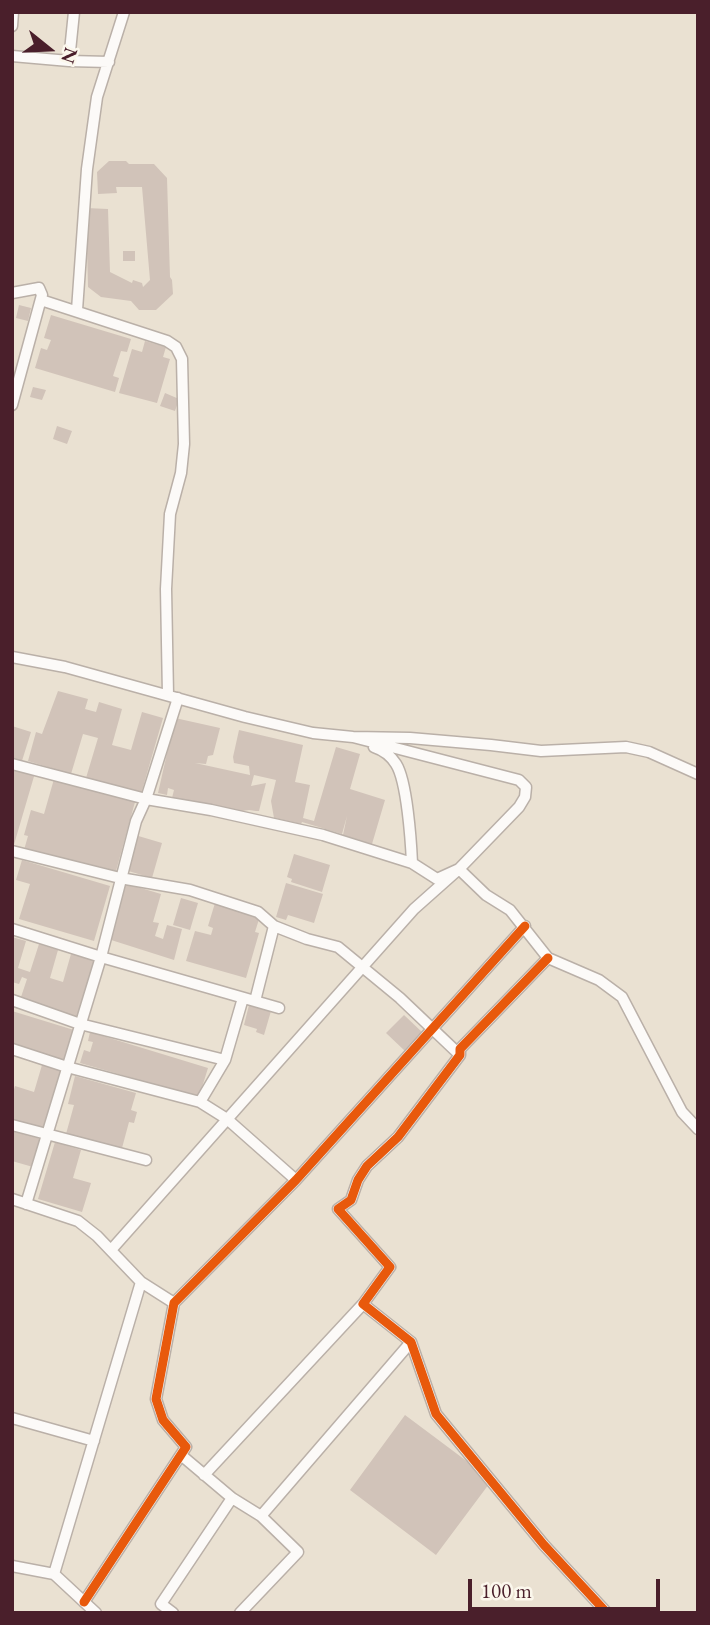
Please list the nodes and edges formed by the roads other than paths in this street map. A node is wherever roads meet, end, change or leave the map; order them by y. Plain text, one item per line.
1 (13, 12) edge
2 (74, 12) edge
3 (124, 12) edge
4 (12, 26) edge
5 (12, 56) edge
6 (69, 61) junction
7 (108, 62) junction
8 (12, 293) edge
9 (41, 300) junction
10 (76, 310) junction
11 (12, 405) edge
12 (13, 658) edge
13 (173, 697) junction
14 (353, 737) junction
15 (12, 764) edge
16 (698, 774) edge
17 (146, 799) junction
18 (12, 851) edge
19 (412, 863) junction
20 (459, 869) junction
21 (120, 878) junction
22 (274, 926) junction
23 (525, 926) junction
24 (12, 929) edge
25 (101, 957) junction
26 (548, 958) junction
27 (362, 967) junction
28 (243, 998) junction
29 (12, 1000) edge
30 (255, 1001) junction
31 (279, 1007) dead end
32 (80, 1024) junction
33 (431, 1030) junction
34 (12, 1049) edge
35 (460, 1055) junction
36 (225, 1060) junction
37 (67, 1067) junction
38 (201, 1102) junction
39 (227, 1119) junction
40 (12, 1125) edge
41 (698, 1129) edge
42 (47, 1134) junction
43 (146, 1160) dead end
44 (296, 1180) junction
45 (12, 1199) edge
46 (26, 1204) junction
47 (111, 1250) junction
48 (141, 1282) junction
49 (174, 1303) junction
50 (363, 1304) junction
51 (411, 1342) junction
52 (12, 1418) edge
53 (94, 1441) junction
54 (181, 1455) junction
55 (204, 1475) junction
56 (232, 1498) junction
57 (261, 1516) junction
58 (12, 1566) edge
59 (54, 1574) junction
60 (84, 1602) junction
61 (96, 1613) edge
62 (173, 1613) edge
63 (240, 1613) edge
64 (607, 1613) edge

1 - 4 street
2 - 6 street
3 - 7 street
5 - 6 street
6 - 7 street
7 - 10 street
8 - 9 street
9 - 10 street
9 - 11 street
10 - 13 street
12 - 13 street
13 - 14 street
13 - 17 street
14 - 16 street
14 - 19 street
14 - 20 street
15 - 17 street
17 - 19 street
17 - 21 street
18 - 21 street
19 - 20 street
20 - 23 street
20 - 27 street
21 - 22 street
21 - 25 street
22 - 27 street
22 - 30 street
23 - 26 street
23 - 33 street
24 - 25 street
25 - 28 street
25 - 32 street
26 - 35 street
26 - 41 street
27 - 33 street
27 - 39 street
28 - 30 street
28 - 36 street
29 - 32 street
30 - 31 street
32 - 36 street
32 - 37 street
33 - 35 street
33 - 44 street
34 - 37 street
35 - 50 street
36 - 38 street
37 - 38 street
37 - 42 street
38 - 39 street
39 - 44 street
39 - 47 street
40 - 42 street
42 - 43 street
42 - 46 street
44 - 49 street
45 - 46 street
46 - 47 street
47 - 48 street
48 - 49 street
48 - 53 street
49 - 54 street
50 - 51 street
50 - 55 street
51 - 57 street
51 - 64 street
52 - 53 street
53 - 59 street
54 - 55 street
54 - 60 street
55 - 56 street
56 - 57 street
56 - 62 street
57 - 63 street
58 - 59 street
59 - 60 street
60 - 61 street

